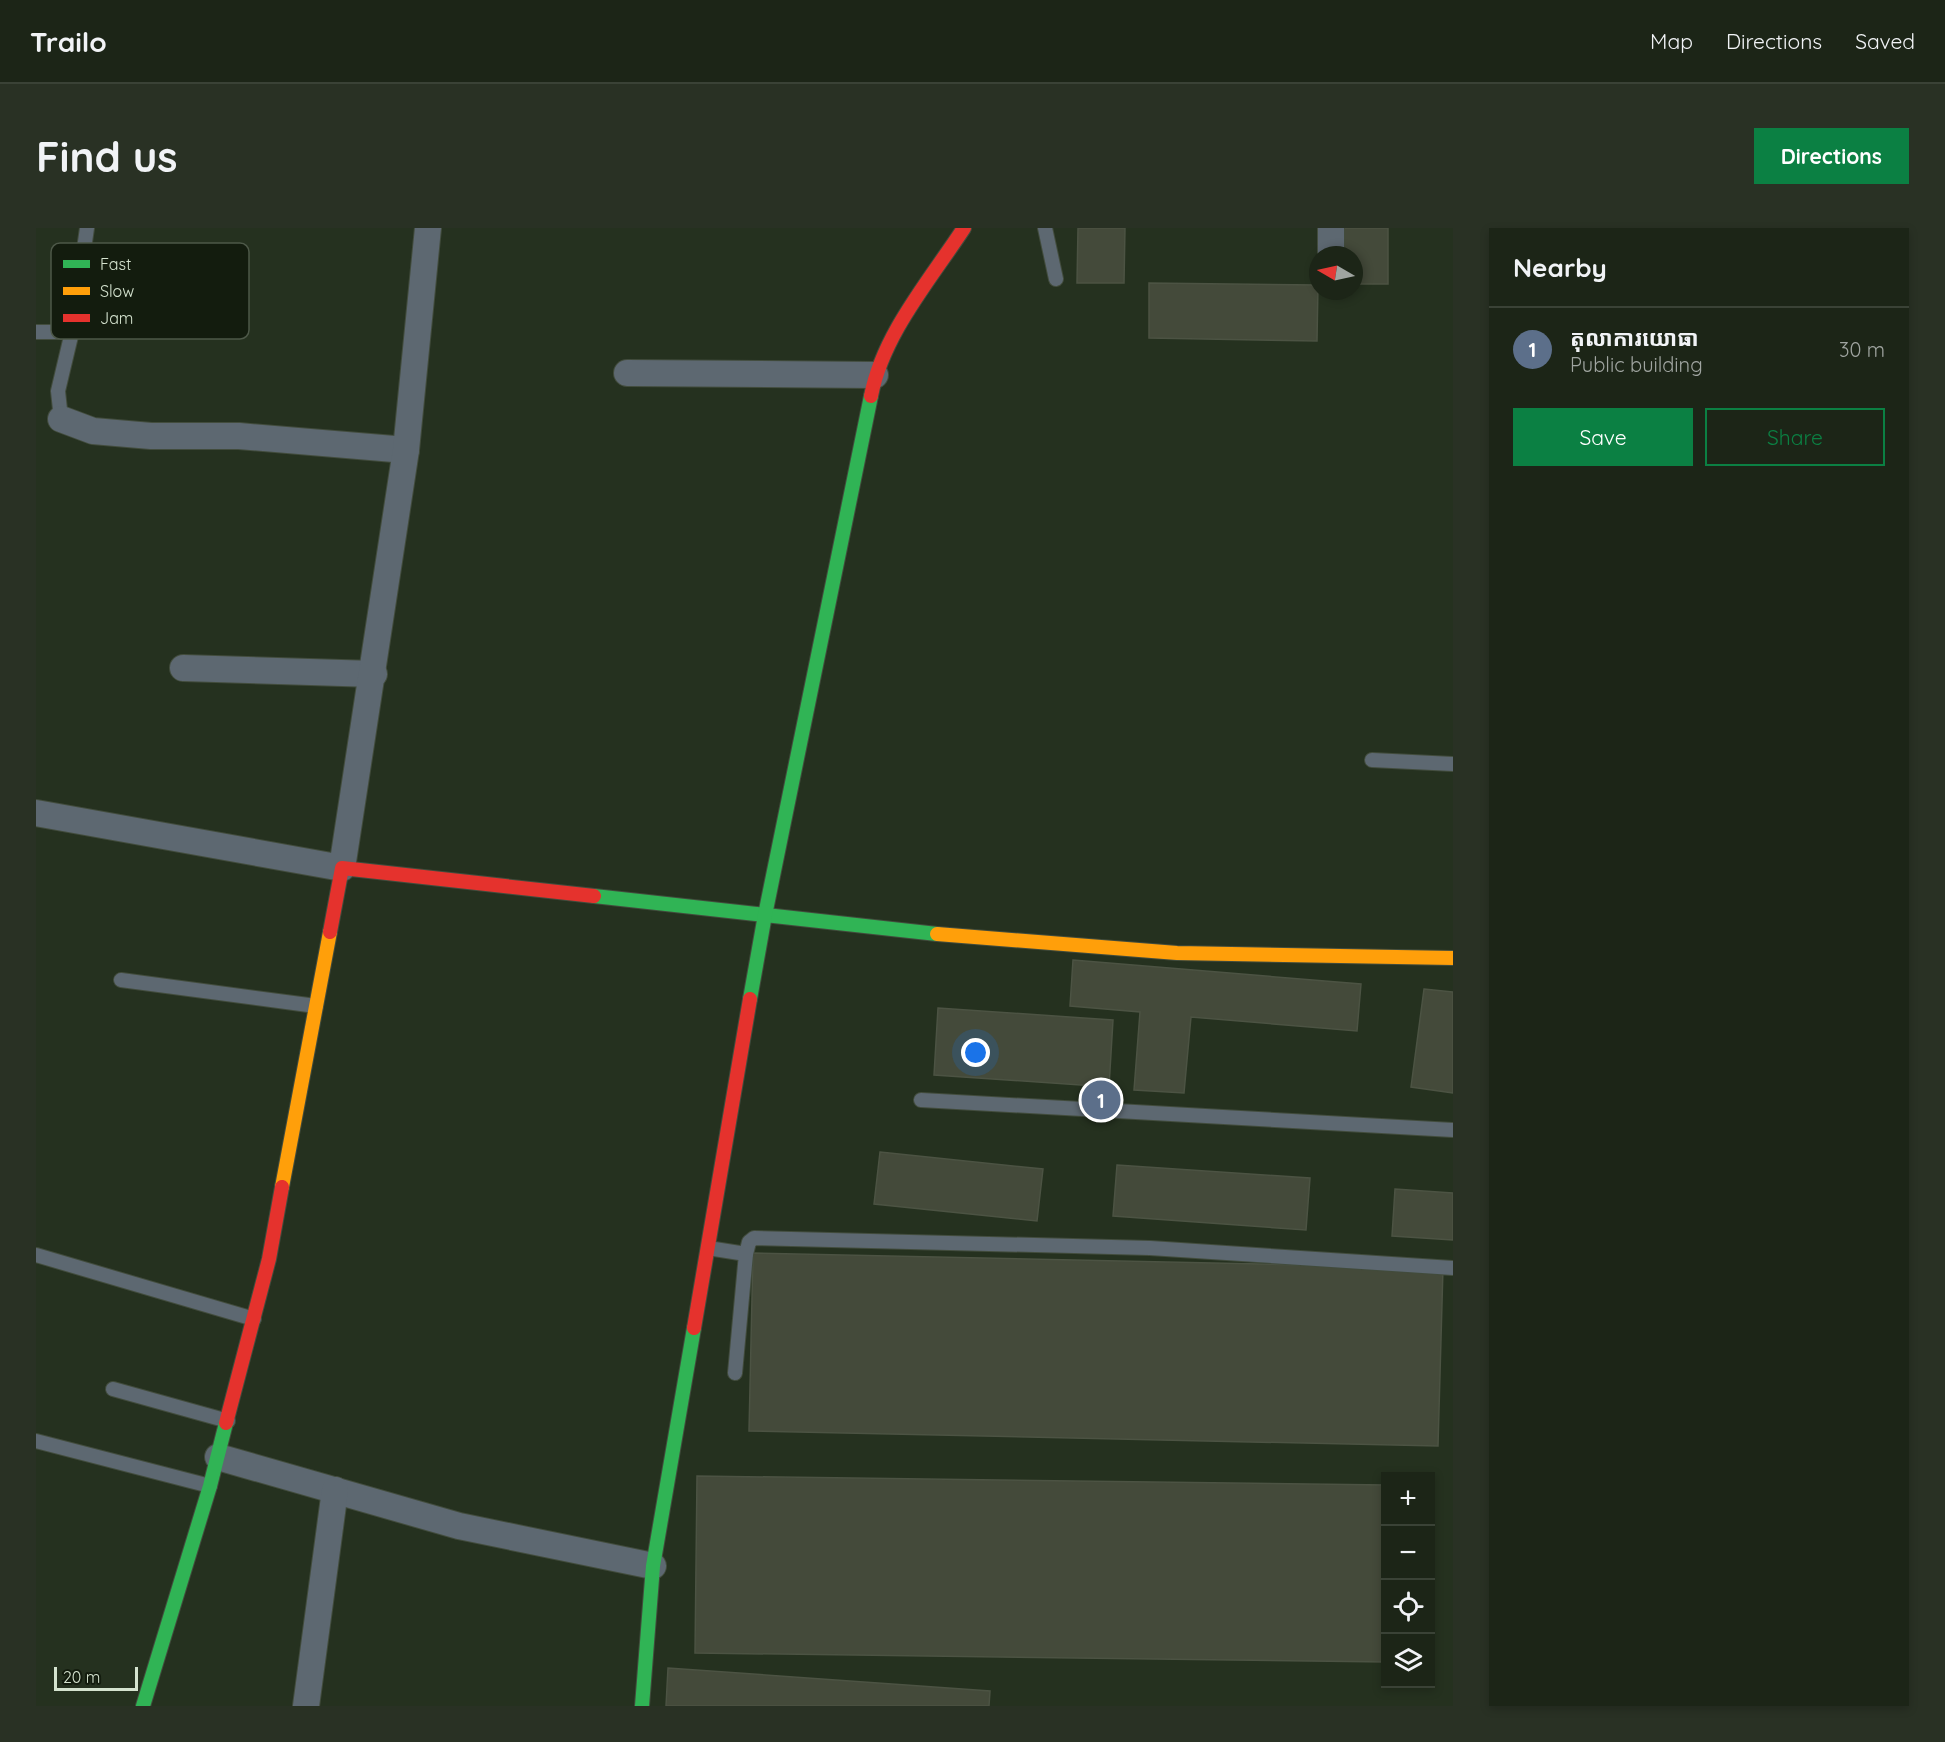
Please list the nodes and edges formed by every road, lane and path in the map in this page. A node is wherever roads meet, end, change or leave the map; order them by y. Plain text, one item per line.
1 (87, 228) edge
2 (428, 228) edge
3 (964, 228) edge
4 (1045, 228) edge
5 (1331, 228) edge
6 (85, 243) edge
7 (1331, 246) edge
8 (1056, 279) dead end
9 (70, 339) edge
10 (627, 373) dead end
11 (875, 375) junction
12 (61, 419) joint
13 (406, 450) junction
14 (183, 668) dead end
15 (374, 674) junction
16 (1372, 760) dead end
17 (1453, 765) edge
18 (36, 813) edge
19 (342, 868) junction
20 (765, 915) junction
21 (1453, 958) edge
22 (121, 980) dead end
23 (316, 1006) junction
24 (921, 1100) dead end
25 (1453, 1130) edge
26 (708, 1248) junction
27 (746, 1254) junction
28 (36, 1255) edge
29 (1453, 1268) edge
30 (254, 1319) junction
31 (735, 1373) dead end
32 (113, 1389) dead end
33 (228, 1421) junction
34 (36, 1441) edge
35 (218, 1457) junction
36 (210, 1486) junction
37 (335, 1490) junction
38 (653, 1566) junction
39 (143, 1706) edge
40 (306, 1706) edge
41 (642, 1706) edge

1 - 6 lane
2 - 13 street
3 - 11 street
4 - 8 lane
5 - 7 street
9 - 12 lane
10 - 11 street
11 - 20 street
12 - 13 street
13 - 15 street
14 - 15 street
15 - 19 street
16 - 17 lane
18 - 19 street
19 - 20 street
19 - 23 street
20 - 21 street
20 - 26 street
22 - 23 lane
23 - 30 street
24 - 25 lane
26 - 27 lane
26 - 38 street
27 - 29 lane
27 - 31 lane
28 - 30 lane
30 - 33 street
32 - 33 lane
33 - 35 street
34 - 36 lane
35 - 36 street
35 - 37 street
36 - 39 street
37 - 38 street
37 - 40 street
38 - 41 street

